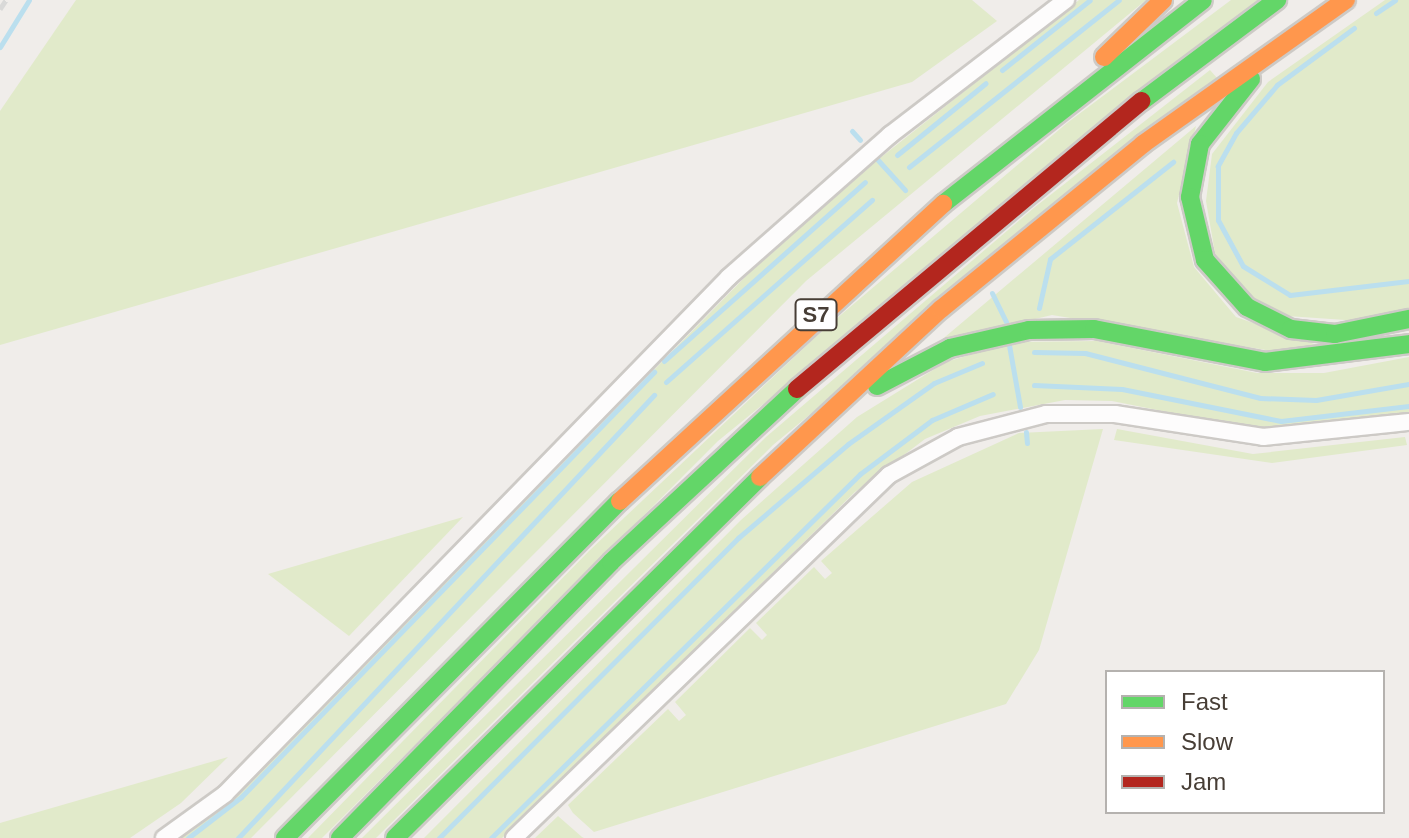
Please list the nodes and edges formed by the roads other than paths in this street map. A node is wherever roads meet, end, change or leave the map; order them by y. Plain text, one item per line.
1 (1066, 0) edge
2 (1163, 0) edge
3 (1203, 0) edge
4 (1277, 0) edge
5 (1346, 0) edge
6 (1268, 52) junction
7 (1072, 99) junction
8 (1409, 319) edge
9 (1409, 344) edge
10 (828, 415) junction
11 (1409, 422) edge
12 (164, 838) edge
13 (285, 838) edge
14 (340, 838) edge
15 (395, 838) edge
16 (514, 838) edge

1 - 12 street
2 - 7 highway
3 - 7 highway, S7
4 - 14 highway
5 - 6 highway
6 - 8 highway
6 - 10 highway
7 - 13 highway, S7
9 - 10 highway
10 - 15 highway
11 - 16 street

